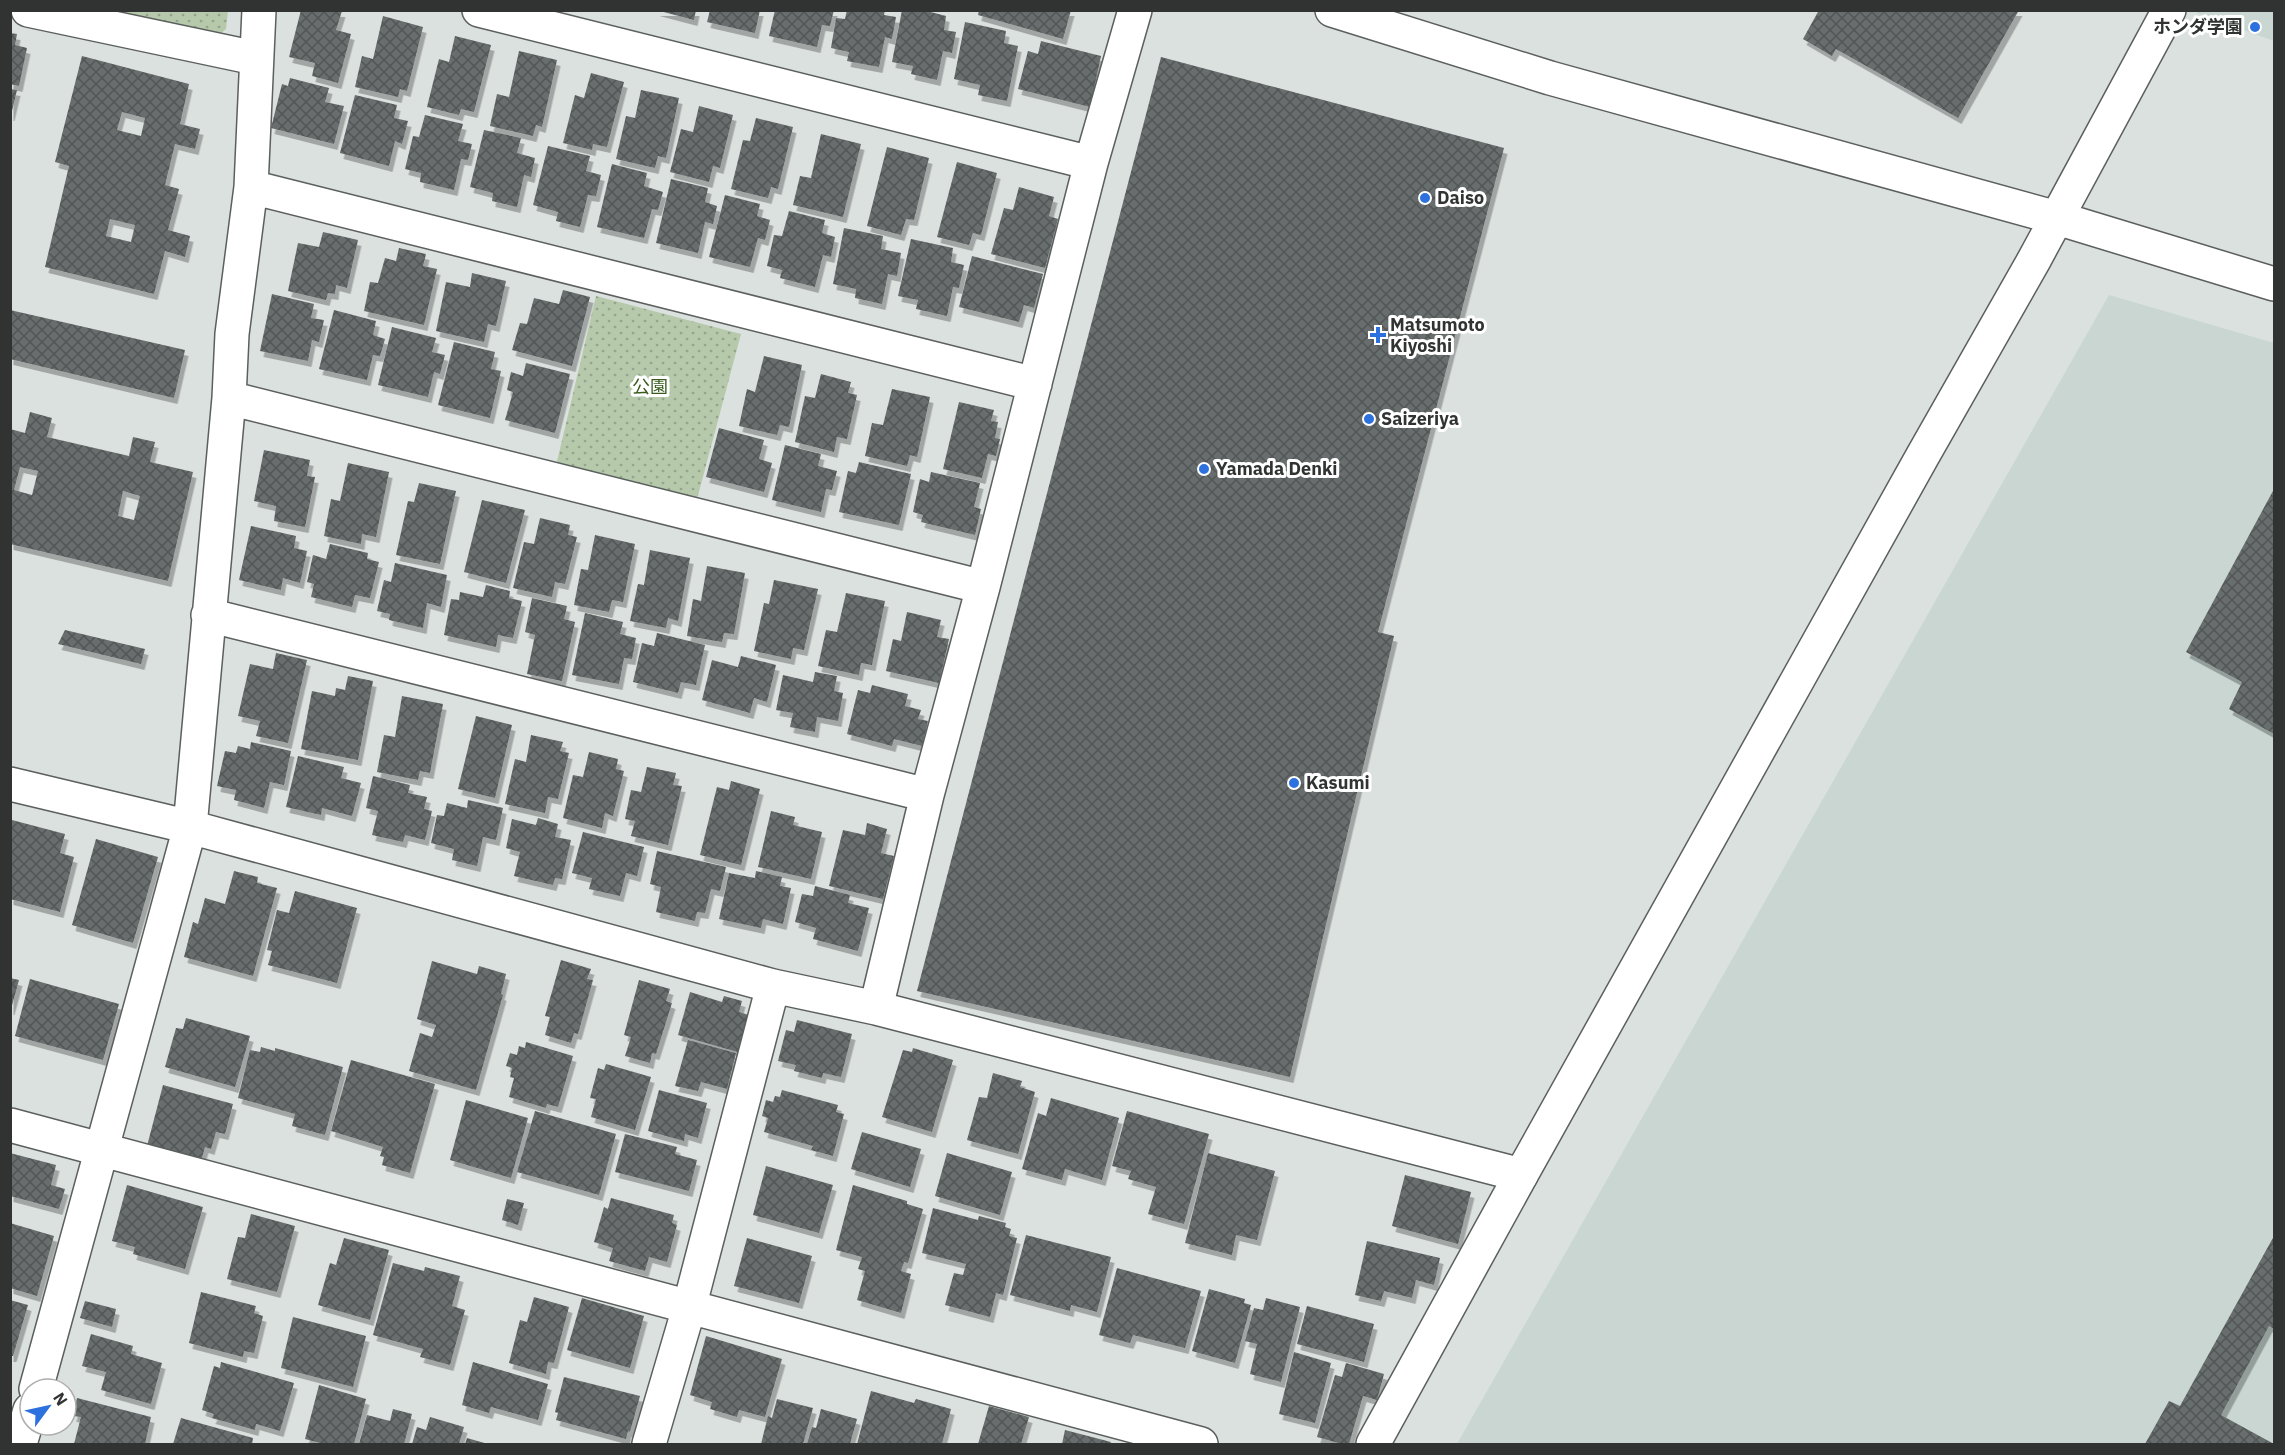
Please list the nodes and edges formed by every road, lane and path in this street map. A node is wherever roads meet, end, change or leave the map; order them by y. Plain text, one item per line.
1 (28, 10) edge
2 (259, 10) edge
3 (479, 10) edge
4 (1135, 10) edge
5 (1332, 10) edge
6 (2169, 10) edge
7 (255, 58) junction
8 (1091, 163) junction
9 (251, 187) junction
10 (2057, 218) junction
11 (2274, 284) edge
12 (1035, 384) junction
13 (229, 398) junction
14 (983, 587) junction
15 (208, 615) junction
16 (10, 784) edge
17 (927, 795) junction
18 (190, 827) junction
19 (773, 986) junction
20 (876, 1008) junction
21 (10, 1125) edge
22 (102, 1150) junction
23 (1521, 1174) junction
24 (689, 1308) junction
25 (39, 1377) edge
26 (649, 1444) edge
27 (1201, 1444) edge
28 (1374, 1444) edge

1 - 7 street
2 - 7 street
3 - 8 street
4 - 8 street
5 - 10 street
6 - 10 street
7 - 9 street
8 - 12 street
9 - 12 street
9 - 13 street
10 - 11 street
10 - 23 street
12 - 14 street
13 - 14 street
13 - 15 street
14 - 17 street
15 - 17 street
15 - 18 street
16 - 18 street
17 - 20 street
18 - 19 street
18 - 22 street
19 - 20 street
19 - 24 street
20 - 23 street
21 - 22 street
22 - 24 street
22 - 25 street
23 - 28 street
24 - 26 street
24 - 27 street

